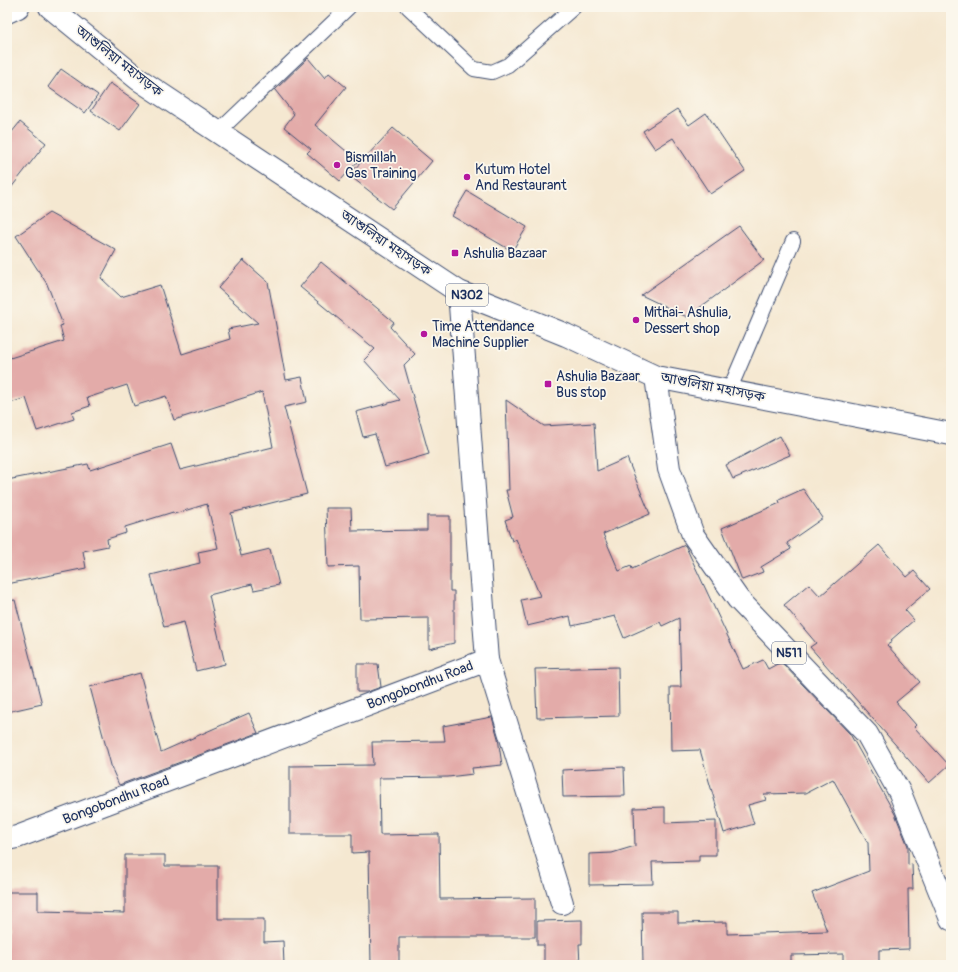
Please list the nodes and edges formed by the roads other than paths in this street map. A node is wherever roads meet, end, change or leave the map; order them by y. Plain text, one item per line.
1 (18, 7) edge
2 (50, 7) edge
3 (349, 7) edge
4 (408, 7) edge
5 (574, 7) edge
6 (7, 12) edge
7 (218, 132) junction
8 (793, 241) dead end
9 (460, 292) junction
10 (656, 377) junction
11 (729, 391) junction
12 (951, 434) edge
13 (486, 660) junction
14 (7, 839) edge
15 (562, 903) dead end
16 (951, 919) edge

1 - 6 main road
2 - 7 main road, আশুলিয়া মহাসড়ক / N302
3 - 7 lane
4 - 5 lane
7 - 9 main road, আশুলিয়া মহাসড়ক / N302
8 - 11 lane
9 - 10 main road, আশুলিয়া মহাসড়ক / N302
9 - 13 main road, Bongobondhu Road
10 - 11 main road, আশুলিয়া মহাসড়ক / N302
10 - 16 main road, N511
11 - 12 main road, আশুলিয়া মহাসড়ক / N302
13 - 14 main road, Bongobondhu Road
13 - 15 main road

